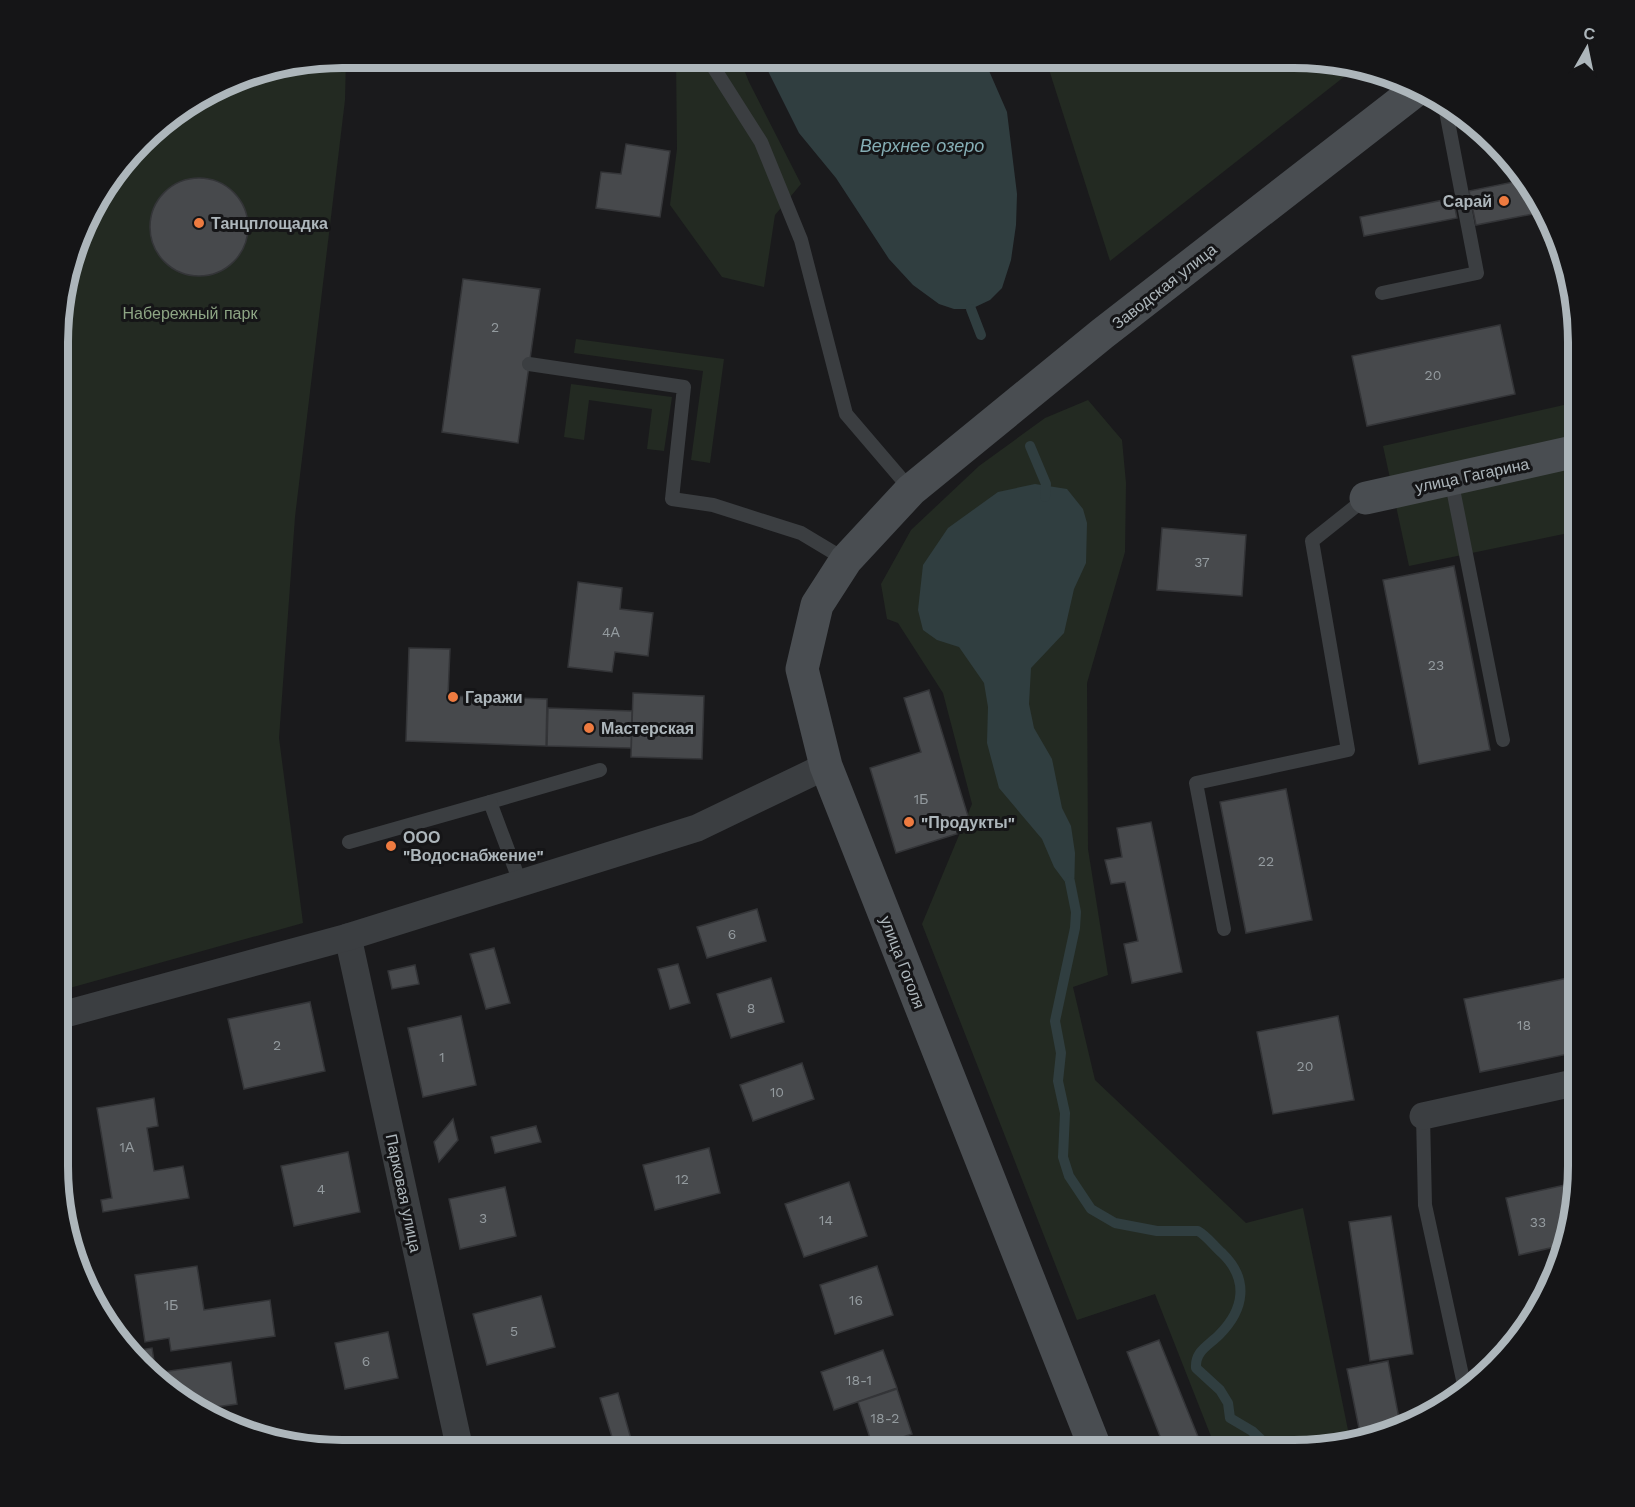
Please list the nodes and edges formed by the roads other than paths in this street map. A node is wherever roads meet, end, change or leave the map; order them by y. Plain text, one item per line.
1 (714, 68) edge
2 (1411, 94) edge
3 (1447, 114) edge
4 (1383, 293) dead end
5 (529, 364) dead end
6 (1568, 453) edge
7 (1451, 479) junction
8 (911, 490) junction
9 (1366, 498) joint
10 (846, 560) junction
11 (1503, 740) dead end
12 (826, 766) junction
13 (600, 770) dead end
14 (490, 802) junction
15 (349, 842) dead end
16 (520, 882) junction
17 (1224, 929) dead end
18 (348, 937) junction
19 (68, 1013) edge
20 (1568, 1084) edge
21 (1423, 1116) joint
22 (1463, 1380) edge
23 (458, 1440) edge
24 (1092, 1440) edge

1 - 8 lane
2 - 8 main road, Заводская улица
3 - 4 lane
5 - 10 lane
6 - 7 main road, улица Гагарина
7 - 9 main road, улица Гагарина
7 - 11 lane
8 - 10 main road, улица Гоголя
9 - 17 lane
10 - 12 main road, улица Гоголя
12 - 16 street
12 - 24 main road, улица Гоголя
13 - 14 lane
14 - 15 lane
14 - 16 lane
16 - 18 street
18 - 19 street
18 - 23 street, Парковая улица
20 - 21 street
21 - 22 lane

